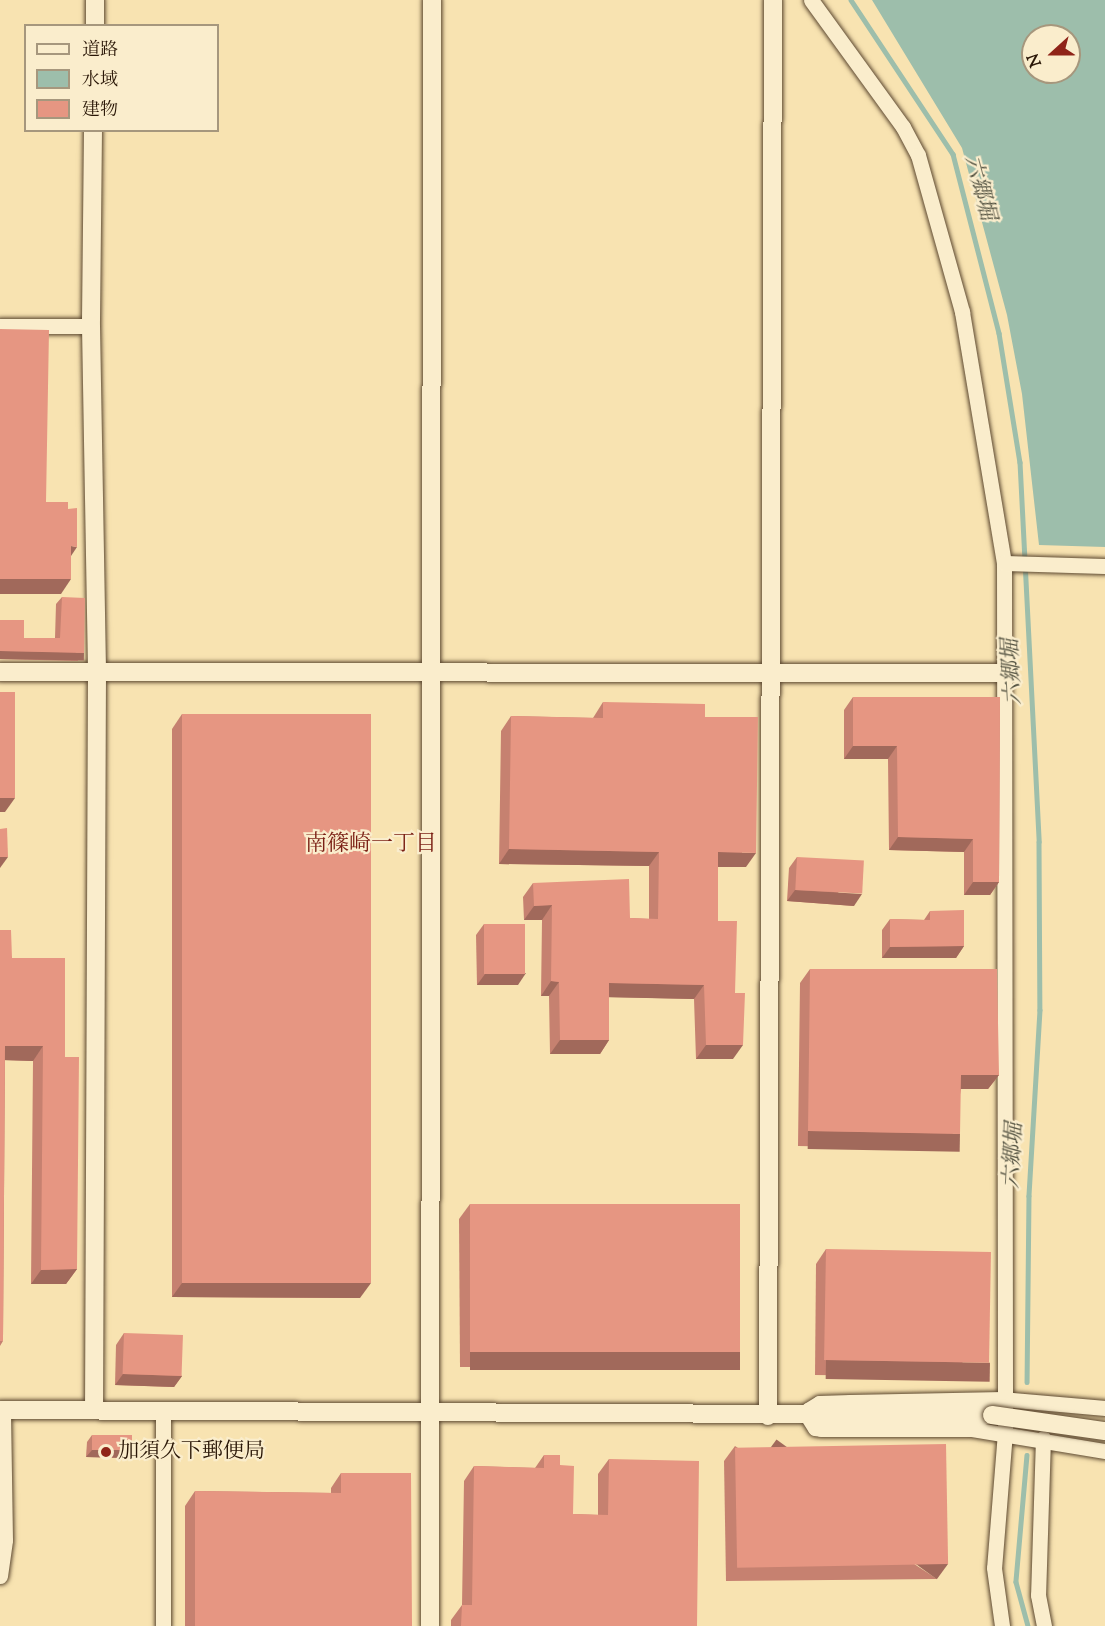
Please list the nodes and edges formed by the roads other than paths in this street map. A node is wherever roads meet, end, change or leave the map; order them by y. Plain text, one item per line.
1 (95, 0) edge
2 (432, 0) edge
3 (773, 0) edge
4 (811, 0) edge
5 (94, 24) edge
6 (93, 132) edge
7 (0, 326) edge
8 (91, 326) junction
9 (1004, 563) junction
10 (1105, 566) edge
11 (0, 672) edge
12 (97, 672) junction
13 (431, 673) junction
14 (771, 673) junction
15 (1005, 673) junction
16 (1003, 1398) junction
17 (1105, 1408) edge
18 (94, 1409) junction
19 (163, 1409) junction
20 (432, 1409) junction
21 (2, 1410) edge
22 (768, 1416) junction
23 (808, 1417) junction
24 (1105, 1431) edge
25 (1005, 1432) junction
26 (1044, 1438) junction
27 (1105, 1451) edge
28 (0, 1576) edge
29 (162, 1626) edge
30 (430, 1626) edge
31 (1002, 1626) edge
32 (1044, 1626) edge

1 - 5 street
2 - 13 street
3 - 14 street
4 - 9 street
6 - 8 street
7 - 8 street
8 - 12 street
9 - 10 street
9 - 15 street
11 - 12 street
12 - 13 street
12 - 18 street
13 - 14 street
13 - 20 street
14 - 15 street
14 - 22 street
15 - 16 street
16 - 17 street
16 - 23 street
16 - 25 street
18 - 19 street
18 - 21 street
19 - 20 street
19 - 29 street
20 - 22 street
20 - 30 street
21 - 28 street
22 - 23 street
23 - 24 street, bridge
23 - 25 street
25 - 26 street
25 - 31 street
26 - 27 street
26 - 32 street

